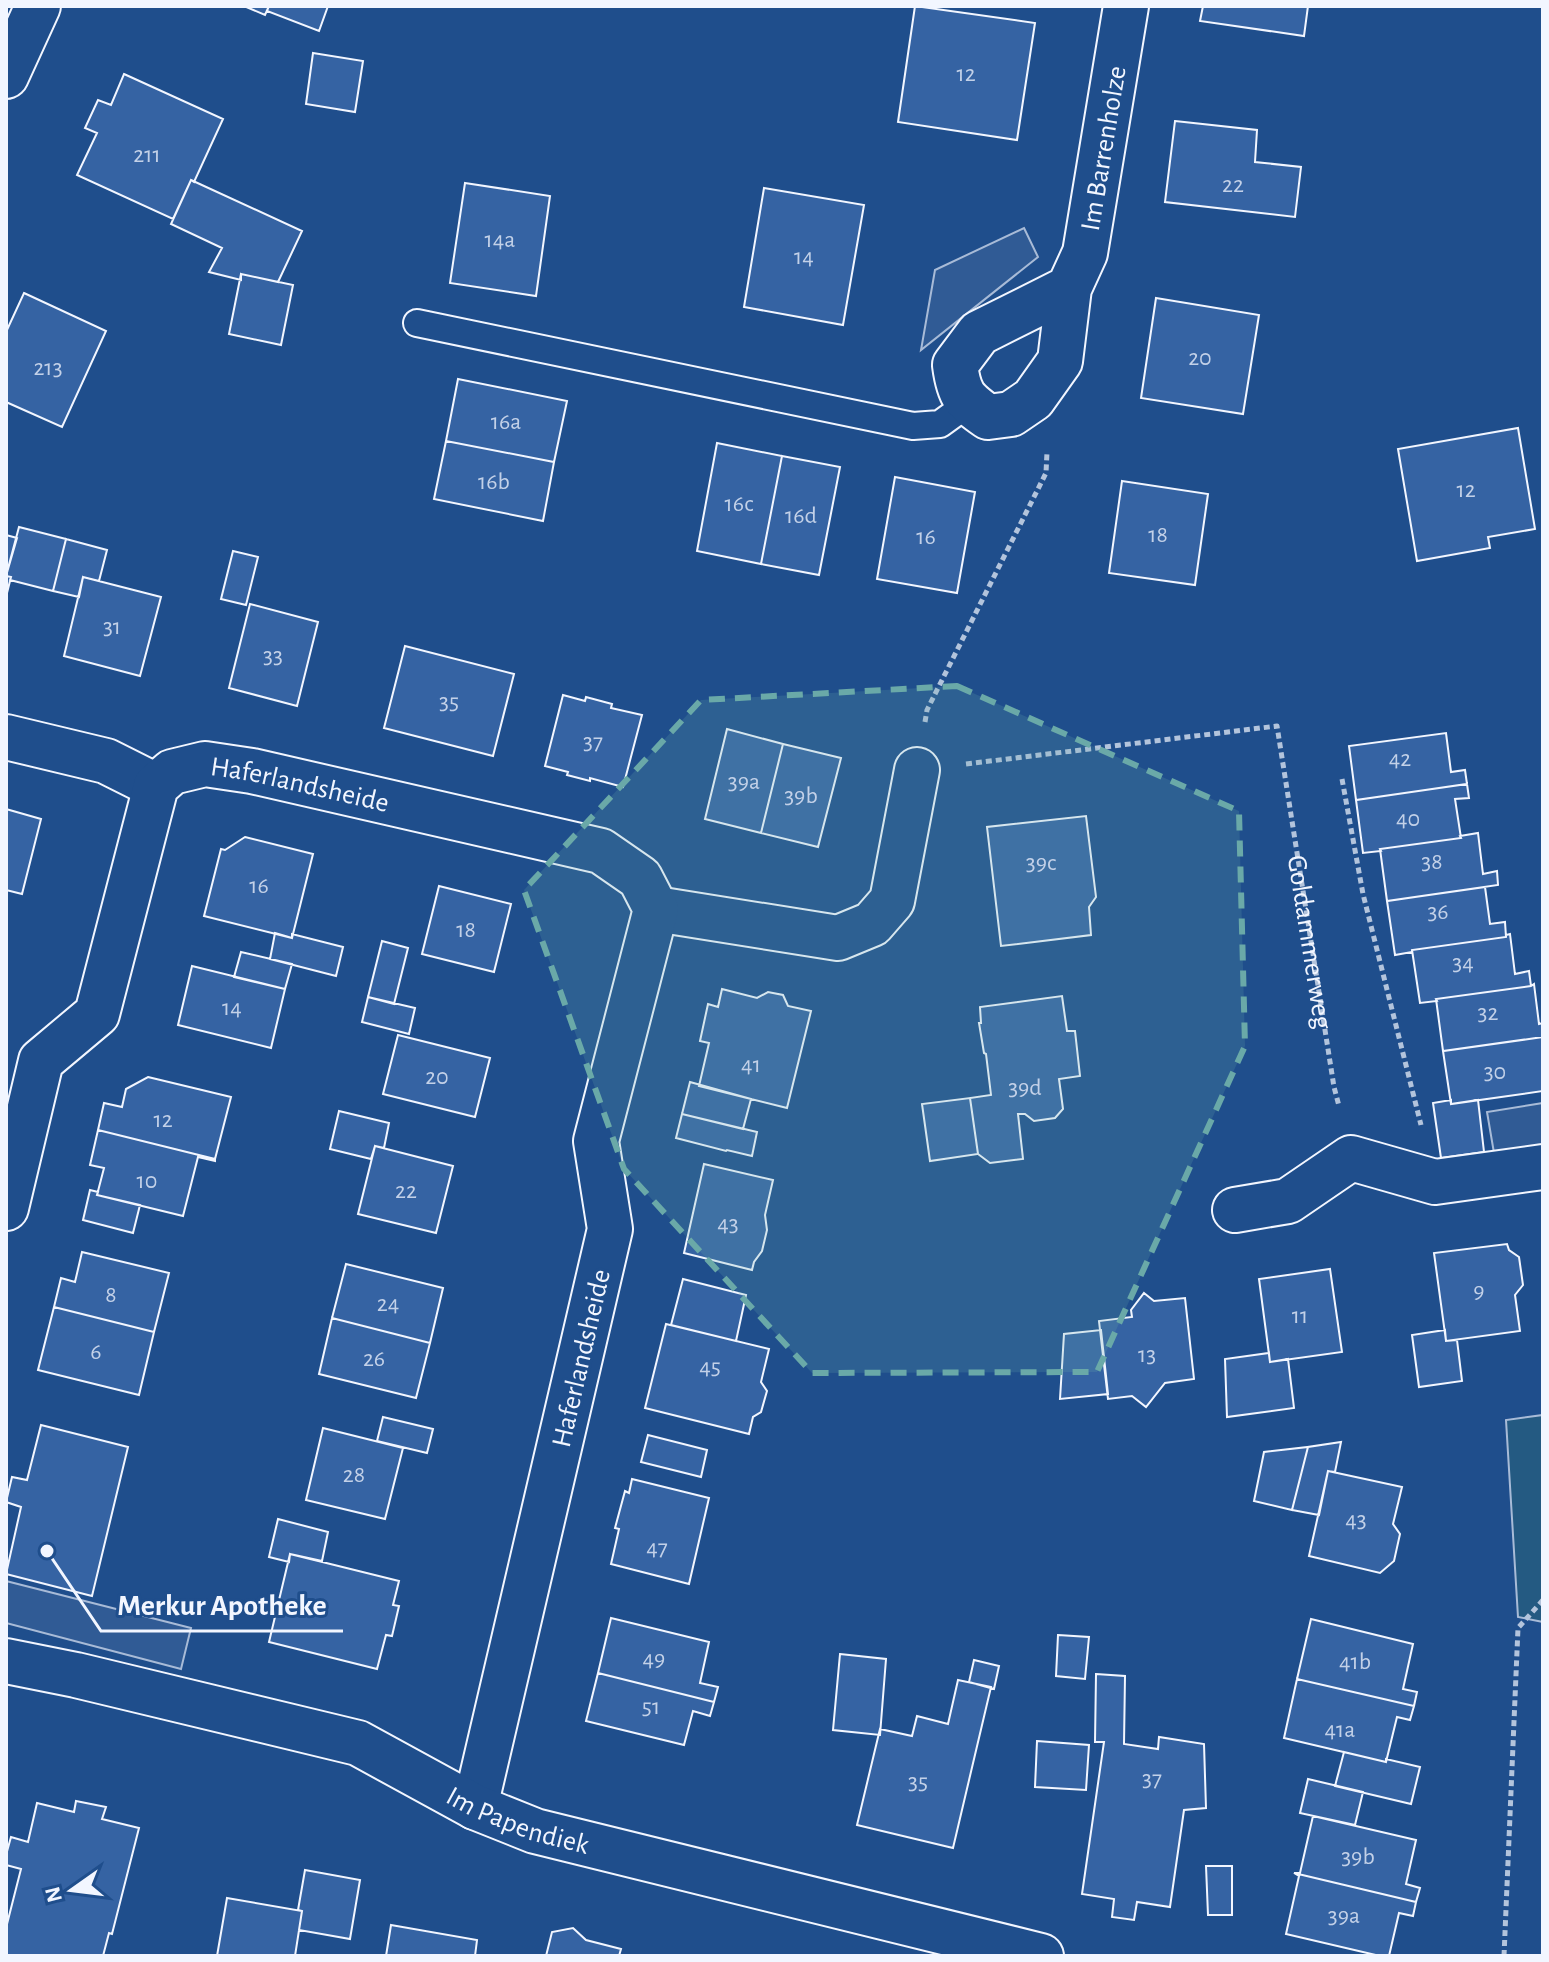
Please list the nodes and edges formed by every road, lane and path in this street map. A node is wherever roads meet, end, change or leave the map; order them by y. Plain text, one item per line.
1 (1126, 6) edge
2 (35, 7) edge
3 (6, 76) edge
4 (1069, 288) junction
5 (417, 323) dead end
6 (1033, 399) junction
7 (969, 403) junction
8 (6, 737) edge
9 (917, 770) junction
10 (1342, 779) dead end
11 (156, 786) junction
12 (656, 909) junction
13 (1351, 1158) junction
14 (1543, 1167) edge
15 (1435, 1182) junction
16 (6, 1208) edge
17 (1235, 1210) dead end
18 (1543, 1600) edge
19 (6, 1661) edge
20 (475, 1807) junction
21 (1041, 1956) edge
22 (1504, 1956) edge

1 - 4 street, Im Barrenholze
2 - 3 street
4 - 6 street, Im Barrenholze
4 - 7 street
5 - 7 lane
6 - 7 street, Im Barrenholze
6 - 9 path
8 - 11 street
9 - 12 street
9 - 13 path, Goldammerweg
10 - 15 path
11 - 12 street, Haferlandsheide
11 - 16 street
12 - 20 street, Haferlandsheide
13 - 15 street
13 - 17 street
14 - 15 street
18 - 22 path
19 - 20 street, Im Papendiek
20 - 21 street, Im Papendiek

